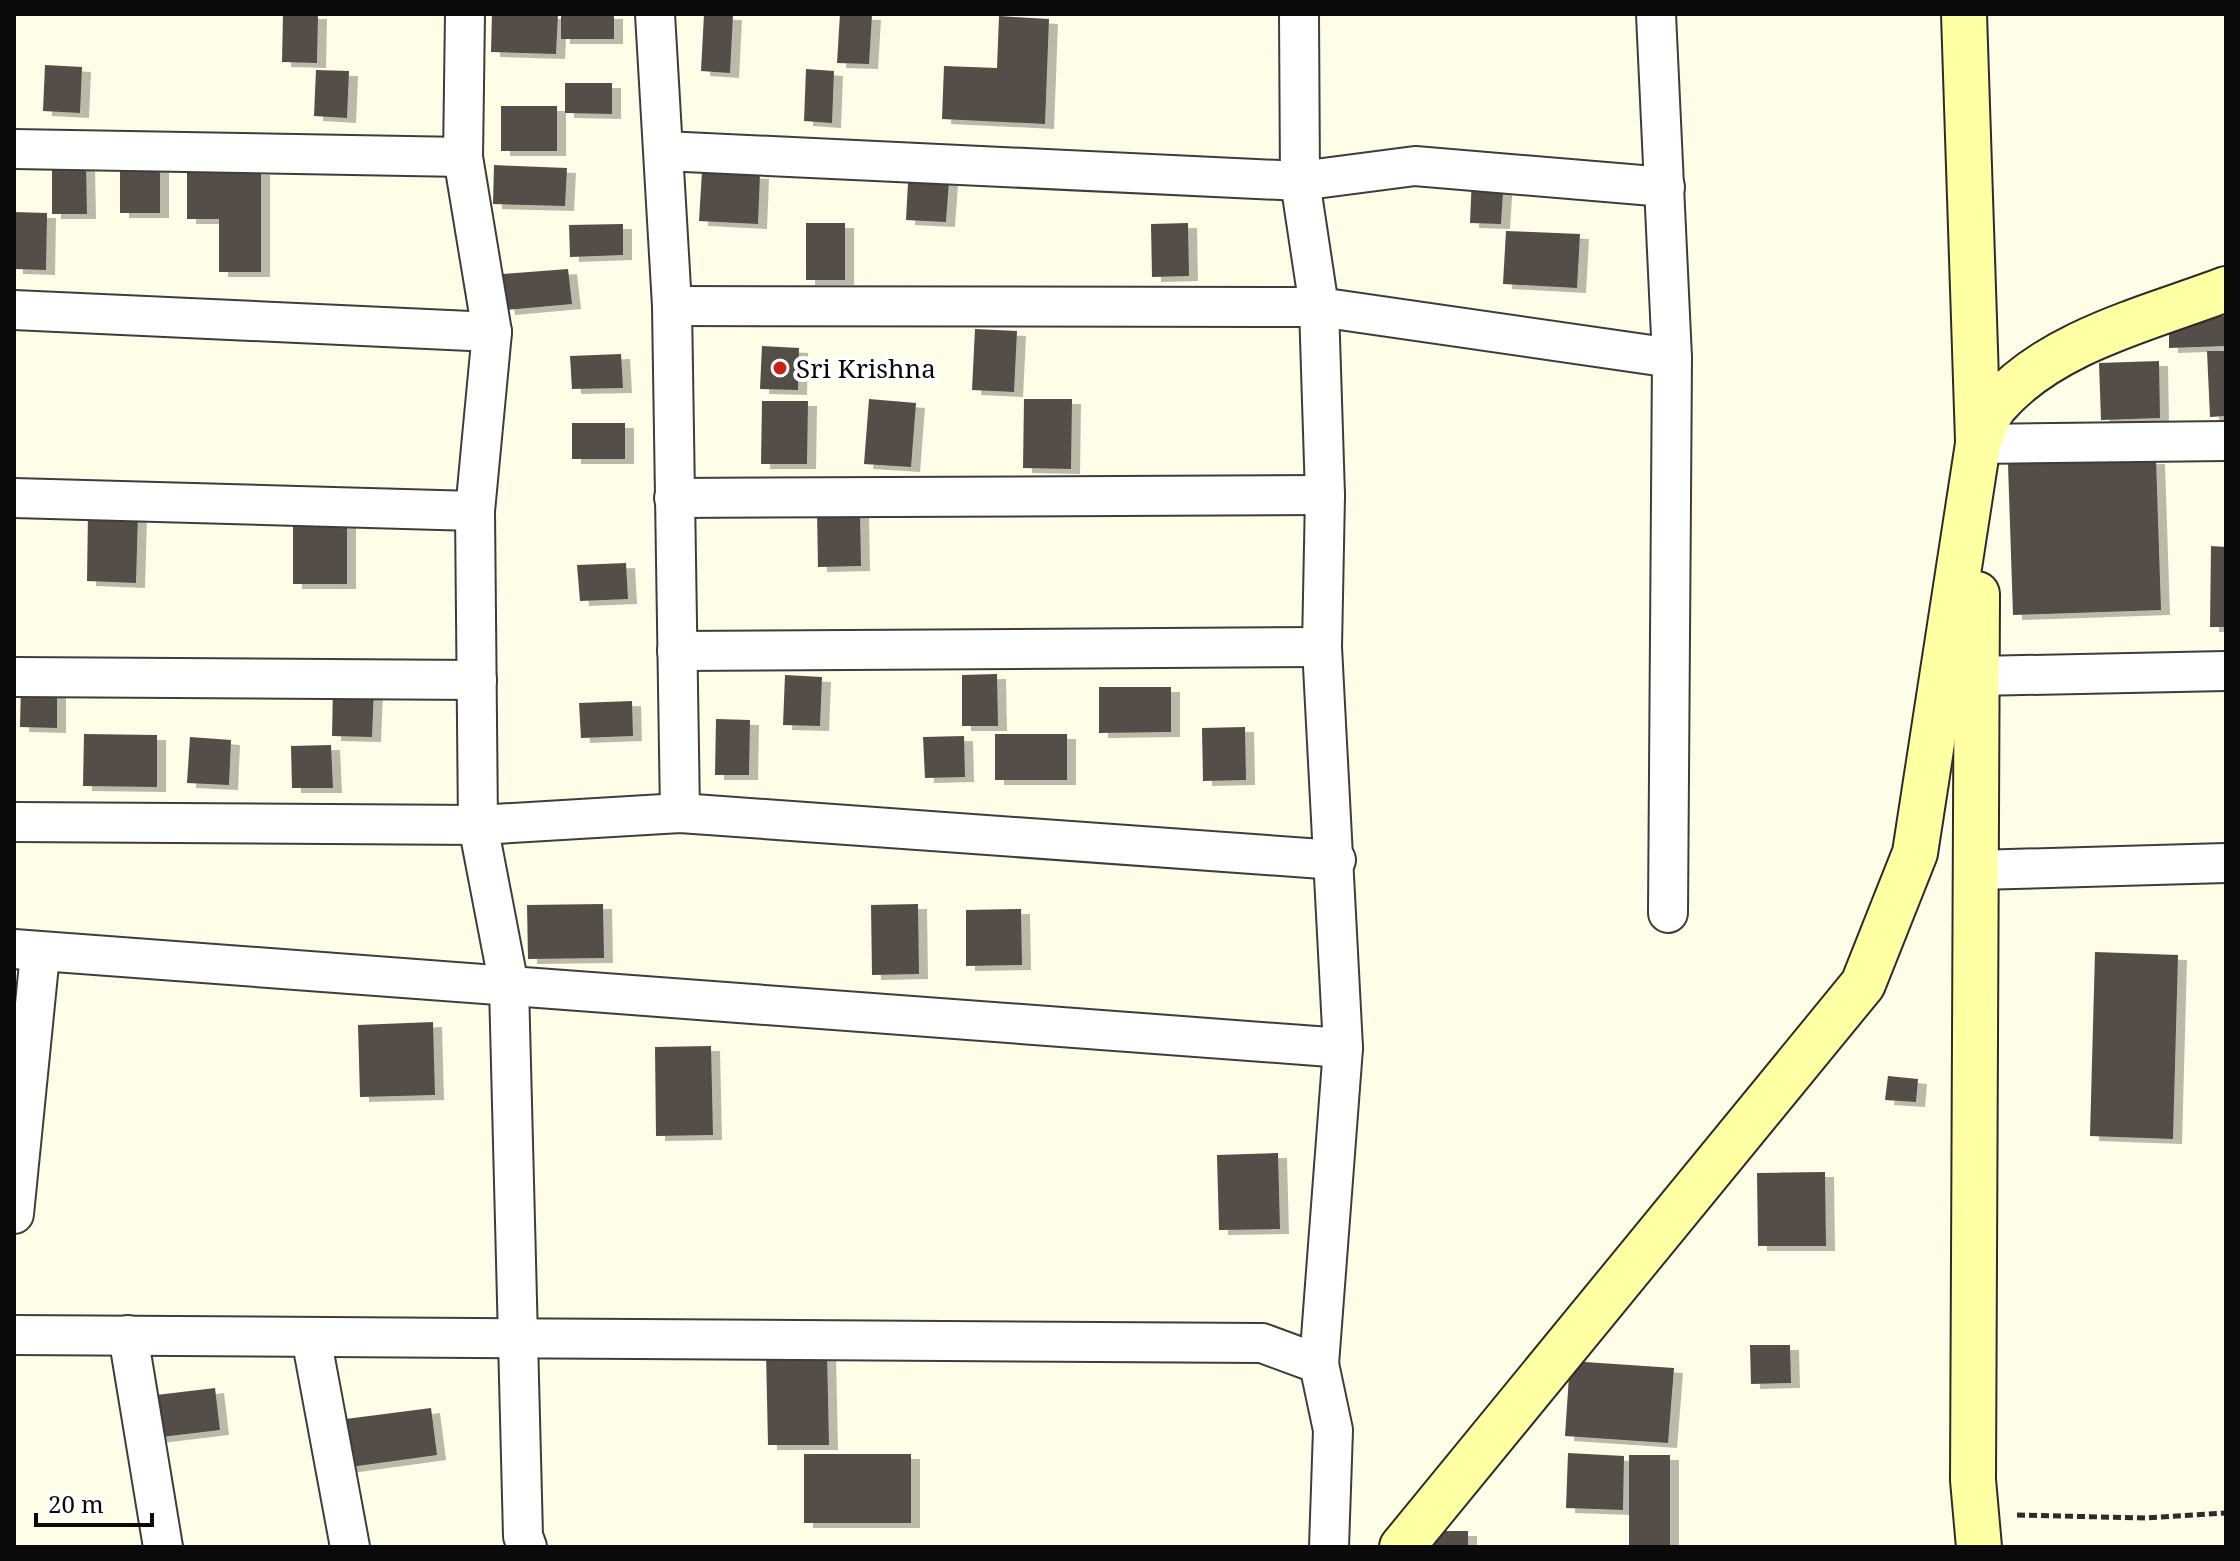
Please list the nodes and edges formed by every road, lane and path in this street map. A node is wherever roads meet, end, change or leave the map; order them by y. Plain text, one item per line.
1 (465, 14) edge
2 (655, 14) edge
3 (1299, 14) edge
4 (1656, 14) edge
5 (1964, 14) edge
6 (14, 149) edge
7 (664, 151) junction
8 (463, 157) junction
9 (1300, 181) junction
10 (1665, 187) junction
11 (2226, 289) edge
12 (672, 306) junction
13 (1319, 307) junction
14 (14, 310) edge
15 (492, 332) junction
16 (1672, 358) junction
17 (2226, 441) edge
18 (1978, 444) junction
19 (1325, 495) junction
20 (14, 498) edge
21 (674, 498) junction
22 (475, 511) junction
23 (1322, 647) junction
24 (677, 651) junction
25 (2226, 671) edge
26 (1977, 676) junction
27 (14, 677) edge
28 (477, 680) junction
29 (680, 813) junction
30 (14, 822) edge
31 (478, 825) junction
32 (1336, 860) junction
33 (2226, 863) edge
34 (1976, 870) junction
35 (1668, 913) dead end
36 (27, 952) edge
37 (509, 986) junction
38 (1343, 1048) junction
39 (14, 1214) edge
40 (14, 1335) edge
41 (128, 1335) junction
42 (311, 1337) junction
43 (518, 1338) junction
44 (1319, 1364) junction
45 (2226, 1513) edge
46 (1978, 1530) edge
47 (163, 1547) edge
48 (350, 1547) edge
49 (527, 1547) edge
50 (1329, 1547) edge
51 (1402, 1547) edge

1 - 8 street
2 - 7 street
3 - 9 street
4 - 10 street
5 - 18 street
6 - 8 street
7 - 9 street
7 - 12 street
8 - 15 street
9 - 10 street
9 - 13 street
10 - 16 street
11 - 18 street
12 - 13 street
12 - 21 street
13 - 16 street
13 - 19 street
14 - 15 street
15 - 22 street
16 - 35 street
17 - 18 street
18 - 26 street
18 - 51 street
19 - 21 street
19 - 23 street
20 - 22 street
21 - 24 street
22 - 28 street
23 - 24 street
23 - 32 street
24 - 29 street
25 - 26 street
26 - 34 street
27 - 28 street
28 - 31 street
29 - 31 street
29 - 32 street
30 - 31 street
31 - 37 street
32 - 38 street
33 - 34 street
34 - 46 street
36 - 37 street
36 - 39 street
37 - 38 street
37 - 43 street
38 - 44 street
40 - 41 street
41 - 42 street
41 - 47 street
42 - 43 street
42 - 48 street
43 - 44 street
43 - 49 street
44 - 50 street
45 - 46 path

